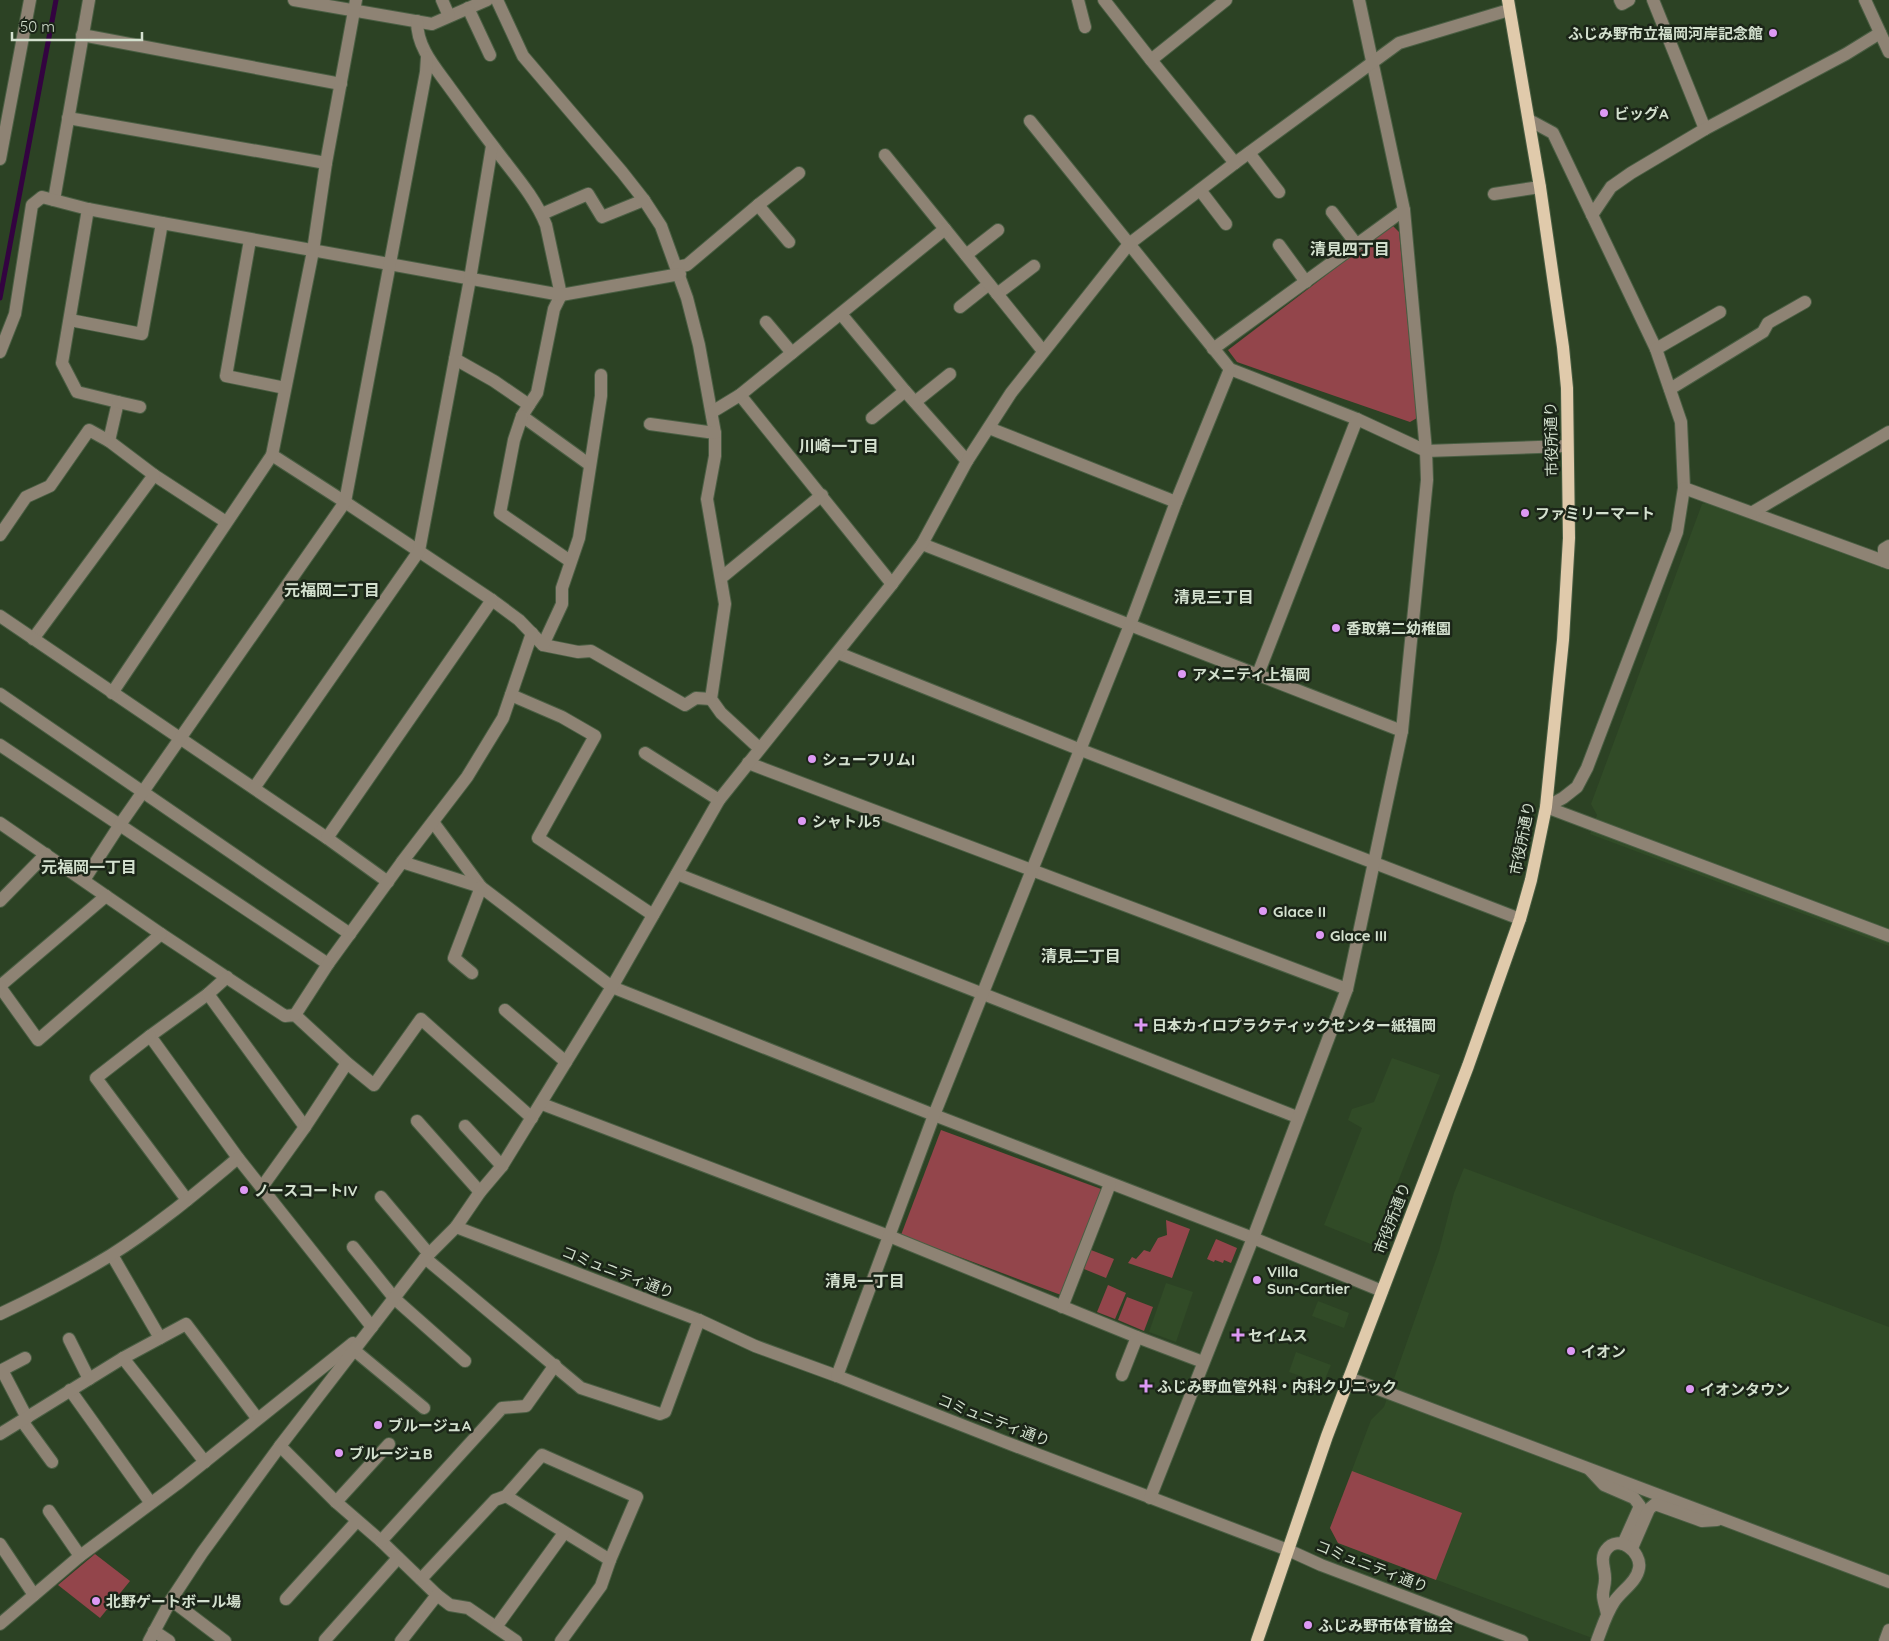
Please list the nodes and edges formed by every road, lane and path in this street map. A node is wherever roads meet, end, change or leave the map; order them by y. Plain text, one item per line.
1 (30, 0) edge
2 (89, 0) edge
3 (294, 0) edge
4 (442, 0) edge
5 (487, 0) edge
6 (497, 0) edge
7 (1078, 0) edge
8 (1104, 0) edge
9 (1226, 0) edge
10 (1360, 0) edge
11 (1620, 0) edge
12 (1628, 0) edge
13 (1652, 0) edge
14 (1866, 0) edge
15 (355, 5) edge
16 (1508, 5) edge
17 (468, 8) junction
18 (449, 16) junction
19 (417, 21) junction
20 (1085, 27) dead end
21 (1880, 33) junction
22 (82, 35) junction
23 (1889, 52) edge
24 (490, 56) dead end
25 (427, 57) junction
26 (1151, 60) junction
27 (1372, 61) junction
28 (341, 84) junction
29 (68, 118) junction
30 (1529, 120) junction
31 (1030, 121) dead end
32 (1706, 128) junction
33 (492, 146) junction
34 (1249, 152) junction
35 (886, 155) dead end
36 (0, 159) edge
37 (1236, 162) junction
38 (326, 163) junction
39 (799, 173) dead end
40 (1540, 187) junction
41 (1200, 190) junction
42 (1279, 192) dead end
43 (1494, 194) dead end
44 (54, 200) junction
45 (644, 200) junction
46 (758, 205) junction
47 (88, 209) junction
48 (1404, 210) junction
49 (1332, 212) dead end
50 (542, 214) junction
51 (1592, 215) junction
52 (162, 224) junction
53 (1226, 224) dead end
54 (945, 229) junction
55 (998, 230) dead end
56 (250, 240) junction
57 (789, 242) dead end
58 (1128, 244) junction
59 (1279, 245) dead end
60 (1357, 245) junction
61 (313, 251) junction
62 (966, 255) junction
63 (391, 265) junction
64 (1034, 266) dead end
65 (678, 271) junction
66 (470, 280) junction
67 (1306, 282) junction
68 (989, 284) junction
69 (997, 294) junction
70 (561, 295) junction
71 (1805, 302) dead end
72 (960, 307) dead end
73 (1720, 312) dead end
74 (840, 314) junction
75 (70, 320) junction
76 (766, 322) dead end
77 (1213, 348) junction
78 (1656, 349) junction
79 (1043, 351) junction
80 (0, 352) edge
81 (792, 353) junction
82 (455, 359) junction
83 (1230, 369) junction
84 (950, 374) dead end
85 (600, 375) dead end
86 (285, 388) junction
87 (1670, 389) junction
88 (905, 391) junction
89 (740, 396) junction
90 (118, 402) junction
91 (915, 402) junction
92 (140, 407) dead end
93 (525, 411) junction
94 (712, 412) junction
95 (872, 418) dead end
96 (1357, 419) junction
97 (650, 424) dead end
98 (989, 428) junction
99 (1889, 432) edge
100 (715, 433) junction
101 (109, 441) junction
102 (1567, 446) junction
103 (1426, 451) junction
104 (272, 455) junction
105 (967, 461) junction
106 (590, 465) junction
107 (154, 475) junction
108 (1684, 488) junction
109 (822, 495) junction
110 (345, 502) junction
111 (1176, 502) junction
112 (1753, 512) junction
113 (226, 522) junction
114 (0, 535) edge
115 (922, 544) junction
116 (1889, 546) edge
117 (419, 551) junction
118 (570, 562) junction
119 (1886, 562) edge
120 (721, 578) junction
121 (892, 584) junction
122 (492, 600) junction
123 (0, 617) edge
124 (1130, 625) junction
125 (532, 633) junction
126 (33, 639) junction
127 (543, 645) junction
128 (838, 654) junction
129 (1258, 674) junction
130 (112, 693) junction
131 (511, 695) junction
132 (712, 699) junction
133 (2, 700) edge
134 (1402, 730) junction
135 (180, 739) junction
136 (0, 745) edge
137 (759, 748) junction
138 (1081, 750) junction
139 (645, 753) dead end
140 (748, 763) junction
141 (254, 788) junction
142 (143, 791) junction
143 (719, 800) junction
144 (1546, 807) junction
145 (433, 822) junction
146 (0, 823) edge
147 (119, 826) junction
148 (327, 838) junction
149 (46, 854) junction
150 (402, 862) junction
151 (1375, 863) junction
152 (1032, 869) junction
153 (677, 874) junction
154 (84, 880) junction
155 (388, 882) junction
156 (481, 887) junction
157 (106, 896) junction
158 (0, 901) edge
159 (653, 915) junction
160 (1520, 919) junction
161 (160, 934) junction
162 (350, 934) junction
163 (1889, 936) edge
164 (328, 964) junction
165 (472, 973) dead end
166 (227, 977) junction
167 (0, 986) edge
168 (612, 987) junction
169 (1347, 989) junction
170 (983, 993) junction
171 (208, 994) junction
172 (505, 1010) dead end
173 (295, 1015) junction
174 (150, 1036) junction
175 (566, 1062) junction
176 (346, 1063) junction
177 (542, 1104) junction
178 (934, 1115) junction
179 (1297, 1117) junction
180 (532, 1118) junction
181 (417, 1121) dead end
182 (466, 1126) dead end
183 (305, 1127) junction
184 (238, 1158) junction
185 (502, 1166) junction
186 (1110, 1184) junction
187 (262, 1187) junction
188 (480, 1192) junction
189 (381, 1197) dead end
190 (187, 1200) junction
191 (456, 1227) junction
192 (889, 1236) junction
193 (1253, 1238) junction
194 (353, 1247) dead end
195 (112, 1255) junction
196 (427, 1256) junction
197 (1382, 1291) junction
198 (395, 1299) junction
199 (1062, 1307) junction
200 (0, 1314) edge
201 (699, 1320) junction
202 (372, 1326) junction
203 (1137, 1337) junction
204 (160, 1338) junction
205 (70, 1339) dead end
206 (354, 1350) junction
207 (25, 1358) dead end
208 (123, 1358) junction
209 (466, 1361) dead end
210 (1203, 1362) junction
211 (555, 1365) junction
212 (1122, 1374) dead end
213 (837, 1376) junction
214 (1349, 1378) junction
215 (89, 1379) junction
216 (70, 1390) junction
217 (424, 1408) dead end
218 (257, 1418) junction
219 (25, 1419) junction
220 (0, 1434) edge
221 (389, 1444) dead end
222 (280, 1446) junction
223 (52, 1462) dead end
224 (205, 1462) junction
225 (1589, 1469) junction
226 (1606, 1476) junction
227 (506, 1496) junction
228 (1150, 1498) junction
229 (150, 1502) junction
230 (336, 1502) junction
231 (1653, 1506) junction
232 (49, 1512) dead end
233 (1725, 1520) junction
234 (357, 1521) junction
235 (564, 1533) junction
236 (381, 1541) junction
237 (0, 1544) edge
238 (1627, 1546) junction
239 (1288, 1550) junction
240 (80, 1556) junction
241 (398, 1558) junction
242 (610, 1560) junction
243 (421, 1579) junction
244 (1889, 1582) edge
245 (34, 1595) junction
246 (437, 1595) junction
247 (286, 1599) dead end
248 (171, 1600) junction
249 (1607, 1614) junction
250 (0, 1624) edge
251 (496, 1627) junction
252 (1889, 1630) edge
253 (152, 1636) edge
254 (325, 1640) dead end
255 (169, 1641) edge
256 (225, 1641) edge
257 (401, 1641) edge
258 (516, 1641) edge
259 (561, 1641) edge
260 (1257, 1641) edge
261 (1522, 1641) edge
262 (1597, 1641) edge
263 (1885, 1641) edge

1 - 36 street
2 - 22 street
3 - 15 street
4 - 18 street
5 - 17 street
6 - 45 street
7 - 20 street
8 - 26 street
9 - 26 street
10 - 27 street
11 - 12 street
13 - 32 street
14 - 21 street
15 - 19 street
15 - 28 street
16 - 27 street
16 - 30 main road, 市役所通り
17 - 18 street
17 - 24 street
18 - 19 street
19 - 25 street
21 - 23 street
21 - 32 street
22 - 28 street
22 - 29 street
25 - 33 street
25 - 63 street
26 - 37 street
27 - 34 street
27 - 48 street
28 - 38 street
29 - 38 street
29 - 44 street
30 - 40 main road, 市役所通り
30 - 51 street
31 - 58 street
32 - 51 street
33 - 50 street
33 - 66 street
34 - 37 street
34 - 42 street
35 - 54 street
37 - 41 street
38 - 61 street
39 - 46 street
40 - 43 street
40 - 102 main road, 市役所通り
41 - 53 street
41 - 58 street
44 - 47 street
44 - 80 street
45 - 50 street
45 - 65 street
46 - 57 street
46 - 65 street
47 - 52 street
47 - 75 street
48 - 60 street
48 - 103 street
49 - 60 street
50 - 70 street
51 - 78 street
52 - 56 street
52 - 75 street
54 - 62 street
54 - 74 street
55 - 62 street
56 - 61 street
56 - 86 street
58 - 77 street
58 - 79 street
59 - 67 street
60 - 67 street
61 - 63 street
61 - 86 street
62 - 68 street
63 - 66 street
63 - 110 street
64 - 69 street
65 - 70 street
65 - 94 street
66 - 70 street
66 - 82 street
67 - 77 street
68 - 69 street
68 - 72 street
69 - 79 street
70 - 93 street
71 - 87 street
73 - 78 street
74 - 81 street
74 - 88 street
75 - 90 street
76 - 81 street
77 - 83 street
78 - 87 street
79 - 98 street
81 - 89 street
82 - 93 street
82 - 117 street
83 - 96 street
83 - 111 street
84 - 91 street
85 - 106 street
86 - 104 street
87 - 108 street
88 - 91 street
88 - 95 street
89 - 94 street
89 - 109 street
90 - 92 street
90 - 101 street
91 - 105 street
93 - 106 street
93 - 118 street
94 - 100 street
96 - 103 street
96 - 129 street
97 - 100 street
98 - 105 street
98 - 111 street
99 - 112 street
100 - 120 street
101 - 107 street
101 - 114 street
102 - 103 street
102 - 144 main road, 市役所通り
103 - 134 street
104 - 110 street
104 - 113 street
105 - 115 street
106 - 118 street
107 - 113 street
107 - 126 street
108 - 112 street
108 - 144 street
109 - 120 street
109 - 121 street
110 - 117 street
110 - 135 street
111 - 124 street
112 - 119 street
113 - 130 street
115 - 121 street
115 - 124 street
116 - 119 street
117 - 122 street
117 - 141 street
118 - 127 street
120 - 132 street
121 - 128 street
122 - 125 street
122 - 148 street
123 - 126 street
124 - 129 street
124 - 138 street
125 - 127 street
125 - 131 street
126 - 130 street
127 - 132 street
128 - 137 street
128 - 138 street
129 - 134 street
130 - 135 street
131 - 145 street
131 - 159 street
132 - 137 street
133 - 142 street
134 - 151 street
135 - 141 street
135 - 142 street
136 - 147 street
137 - 140 street
138 - 151 street
138 - 152 street
139 - 143 street
140 - 143 street
140 - 152 street
141 - 148 street
142 - 147 street
142 - 162 street
143 - 153 street
144 - 160 main road, 市役所通り
144 - 163 street
145 - 150 street
145 - 156 street
146 - 149 street
147 - 154 street
147 - 164 street
148 - 155 street
149 - 154 street
149 - 158 street
150 - 155 street
150 - 156 street
151 - 160 street
151 - 169 street
152 - 169 street
152 - 170 street
153 - 159 street
153 - 170 street
154 - 157 street
155 - 162 street
156 - 165 street
156 - 168 street
157 - 161 street
157 - 167 street
159 - 168 street
160 - 197 main road, 市役所通り
161 - 166 street
161 - 167 street
162 - 164 street
164 - 173 street
166 - 171 street
166 - 173 street
168 - 175 street
168 - 178 street
169 - 179 street
170 - 178 street
170 - 179 street
171 - 174 street
171 - 183 street
172 - 175 street
173 - 176 street
174 - 184 street
174 - 190 street
175 - 177 street
176 - 180 street
176 - 183 street
177 - 180 street
177 - 192 street
178 - 186 street
178 - 192 street
179 - 193 street
180 - 185 street
181 - 188 street
182 - 185 street
183 - 187 street
184 - 187 street
184 - 190 street
185 - 188 street
186 - 193 street
186 - 199 street
187 - 202 street
188 - 191 street
189 - 196 street
190 - 195 street
191 - 196 street
191 - 201 street, コミュニティ通り
192 - 199 street
192 - 213 street
193 - 197 street
193 - 210 street
194 - 198 street
195 - 200 street
195 - 204 street
196 - 198 street
196 - 211 street
197 - 214 main road, 市役所通り
198 - 202 street
198 - 209 street
199 - 203 street
201 - 211 street
201 - 213 street, コミュニティ通り
202 - 206 street
202 - 218 street
203 - 210 street
203 - 212 street
204 - 208 street
204 - 218 street
205 - 215 street
206 - 217 street
206 - 222 street
207 - 219 street
208 - 215 street
208 - 224 street
210 - 228 street
211 - 236 street
213 - 228 street, コミュニティ通り
214 - 225 street
214 - 239 main road, 市役所通り
215 - 216 street
216 - 219 street
216 - 229 street
218 - 224 street
219 - 220 street
219 - 223 street
221 - 230 street
222 - 230 street
222 - 248 street
224 - 229 street
225 - 226 street
225 - 238 street
226 - 231 street
226 - 233 street
227 - 235 street
227 - 242 street
227 - 243 street
228 - 239 street, コミュニティ通り
229 - 240 street
230 - 234 street
231 - 233 street
231 - 238 street
232 - 240 street
233 - 244 street
234 - 236 street
234 - 247 street
235 - 242 street
235 - 251 street
236 - 241 street
237 - 245 street
238 - 249 street
238 - 249 street
239 - 260 main road, 市役所通り
239 - 261 street, コミュニティ通り
240 - 245 street
241 - 243 street
241 - 254 street
242 - 259 street
243 - 246 street
245 - 250 street
246 - 251 street
246 - 257 street
248 - 253 street
248 - 256 street
249 - 262 street
251 - 258 street
252 - 263 street
253 - 255 street

